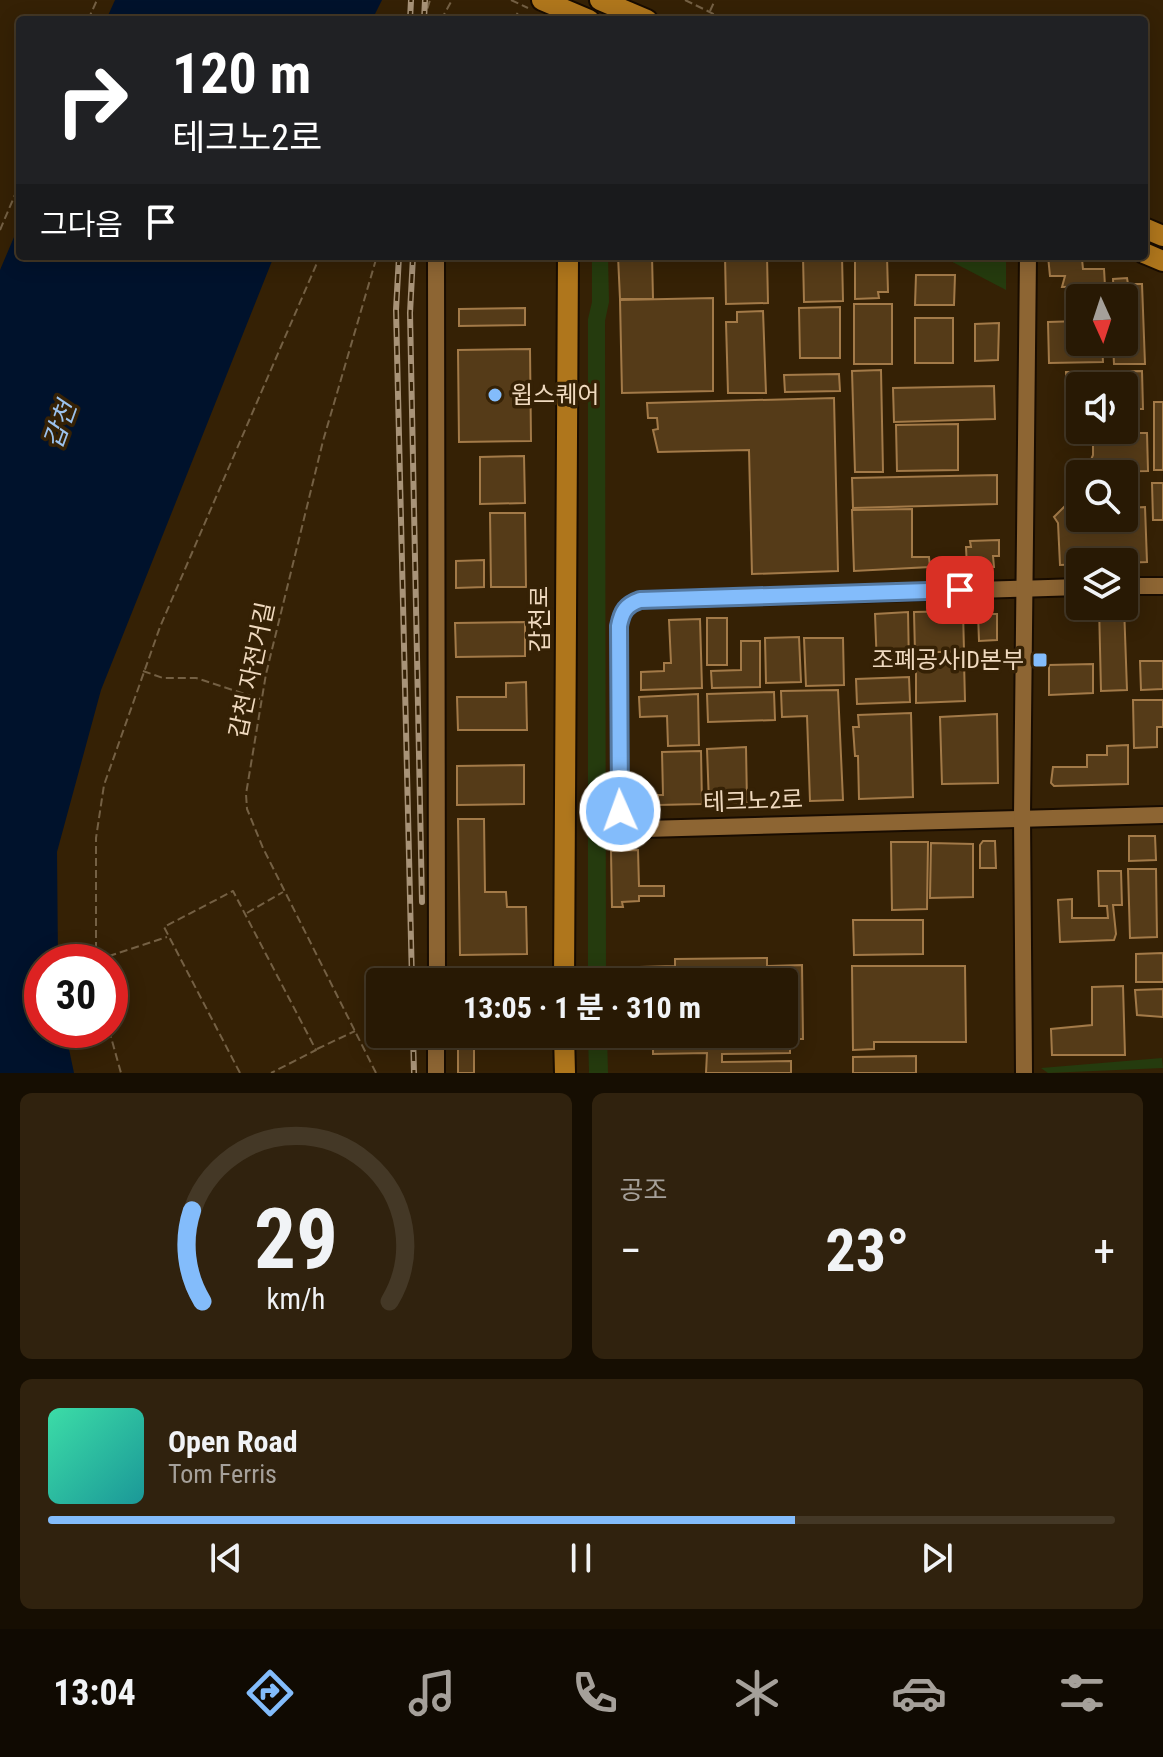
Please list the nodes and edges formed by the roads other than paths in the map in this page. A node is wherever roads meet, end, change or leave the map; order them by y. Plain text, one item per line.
1 (600, 0) edge
2 (638, 16) edge
3 (436, 260) edge
4 (568, 260) edge
5 (1028, 260) edge
6 (1138, 586) edge
7 (1163, 586) edge
8 (1066, 587) edge
9 (1024, 588) junction
10 (1163, 815) edge
11 (1022, 816) junction
12 (437, 968) edge
13 (564, 968) edge
14 (436, 1048) edge
15 (564, 1048) edge
16 (436, 1073) edge
17 (565, 1073) edge
18 (1024, 1073) edge

1 - 2 main road
3 - 12 street
4 - 13 main road, 갑천로
5 - 9 street
6 - 7 street
8 - 9 street, 테크노2로
9 - 11 street
9 - 11 street, 테크노2로
10 - 11 street, 테크노2로
11 - 18 street
14 - 16 street
15 - 17 main road

